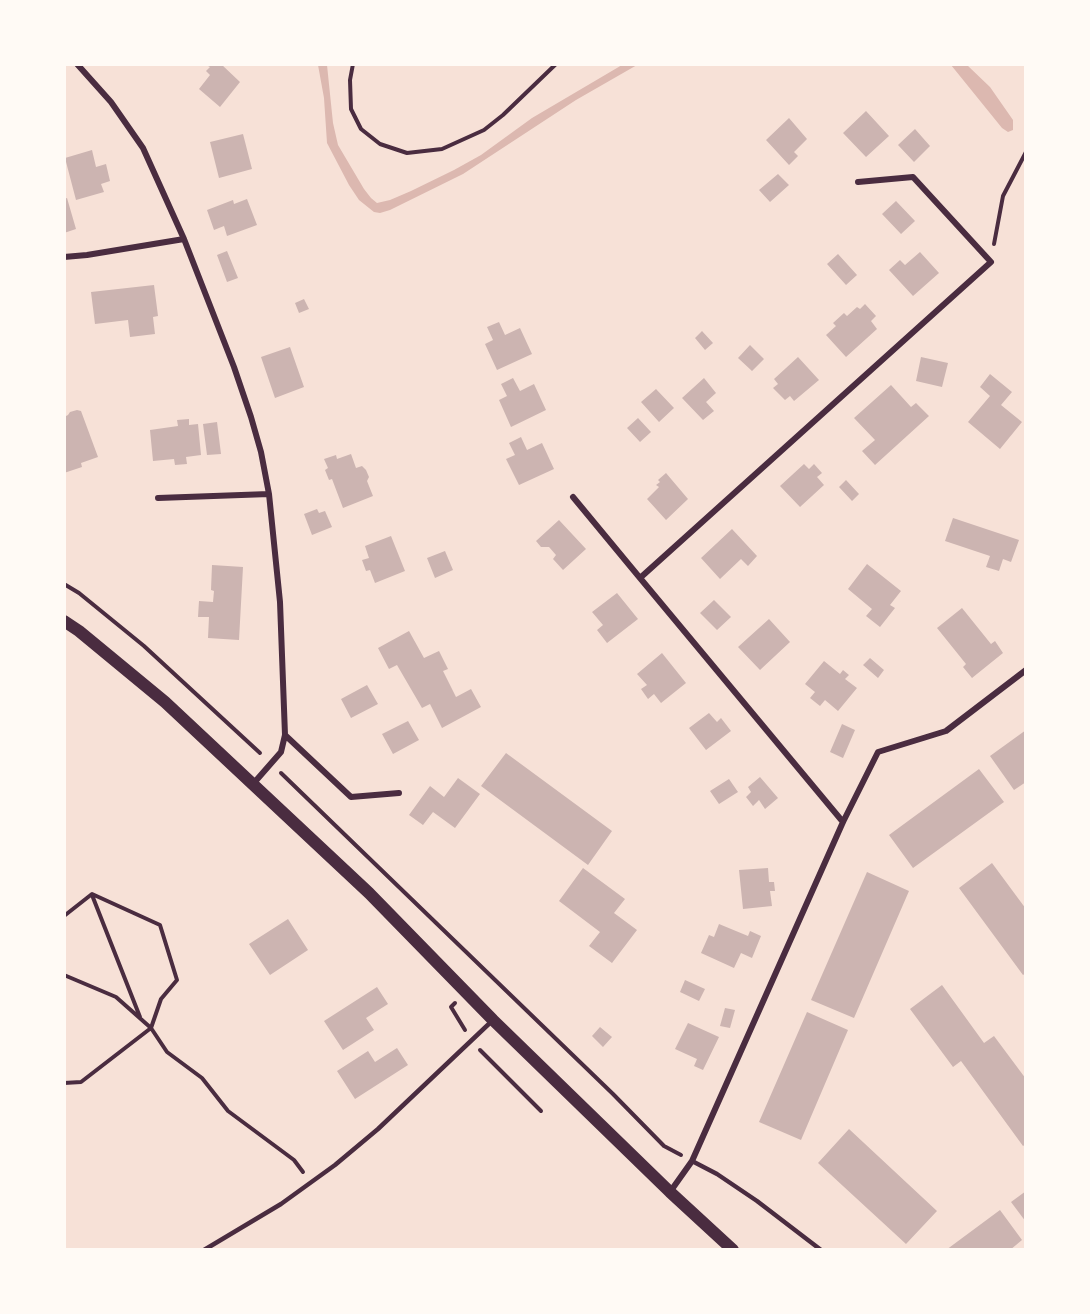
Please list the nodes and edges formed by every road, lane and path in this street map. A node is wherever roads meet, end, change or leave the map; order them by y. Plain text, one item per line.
1 (76, 64) edge
2 (353, 64) edge
3 (556, 64) edge
4 (1026, 152) edge
5 (858, 182) dead end
6 (184, 240) junction
7 (64, 256) edge
8 (991, 262) junction
9 (269, 494) junction
10 (573, 497) dead end
11 (158, 498) dead end
12 (640, 578) junction
13 (64, 584) edge
14 (64, 621) edge
15 (1026, 670) edge
16 (285, 735) junction
17 (271, 764) junction
18 (253, 784) junction
19 (399, 793) dead end
20 (843, 822) junction
21 (92, 894) junction
22 (64, 916) edge
23 (64, 975) edge
24 (141, 1019) junction
25 (493, 1020) junction
26 (151, 1028) junction
27 (471, 1041) junction
28 (64, 1083) edge
29 (541, 1111) dead end
30 (692, 1161) junction
31 (311, 1182) junction
32 (670, 1192) junction
33 (204, 1250) edge
34 (733, 1250) edge
35 (821, 1250) edge

1 - 6 street
2 - 3 path
4 - 8 path
5 - 8 street
6 - 7 street
6 - 9 street
8 - 12 street
9 - 11 street
9 - 16 street
10 - 12 street
12 - 20 street
13 - 17 path
14 - 18 main road
15 - 20 street
16 - 17 street
16 - 19 street
17 - 18 street
17 - 30 path
18 - 25 main road
20 - 30 street
21 - 22 path
21 - 24 path
21 - 26 path
23 - 24 path
24 - 26 path
25 - 27 lane
25 - 32 main road
26 - 28 path
26 - 31 path
27 - 29 path
27 - 31 lane
30 - 32 street
30 - 35 lane
31 - 33 lane
32 - 34 main road

